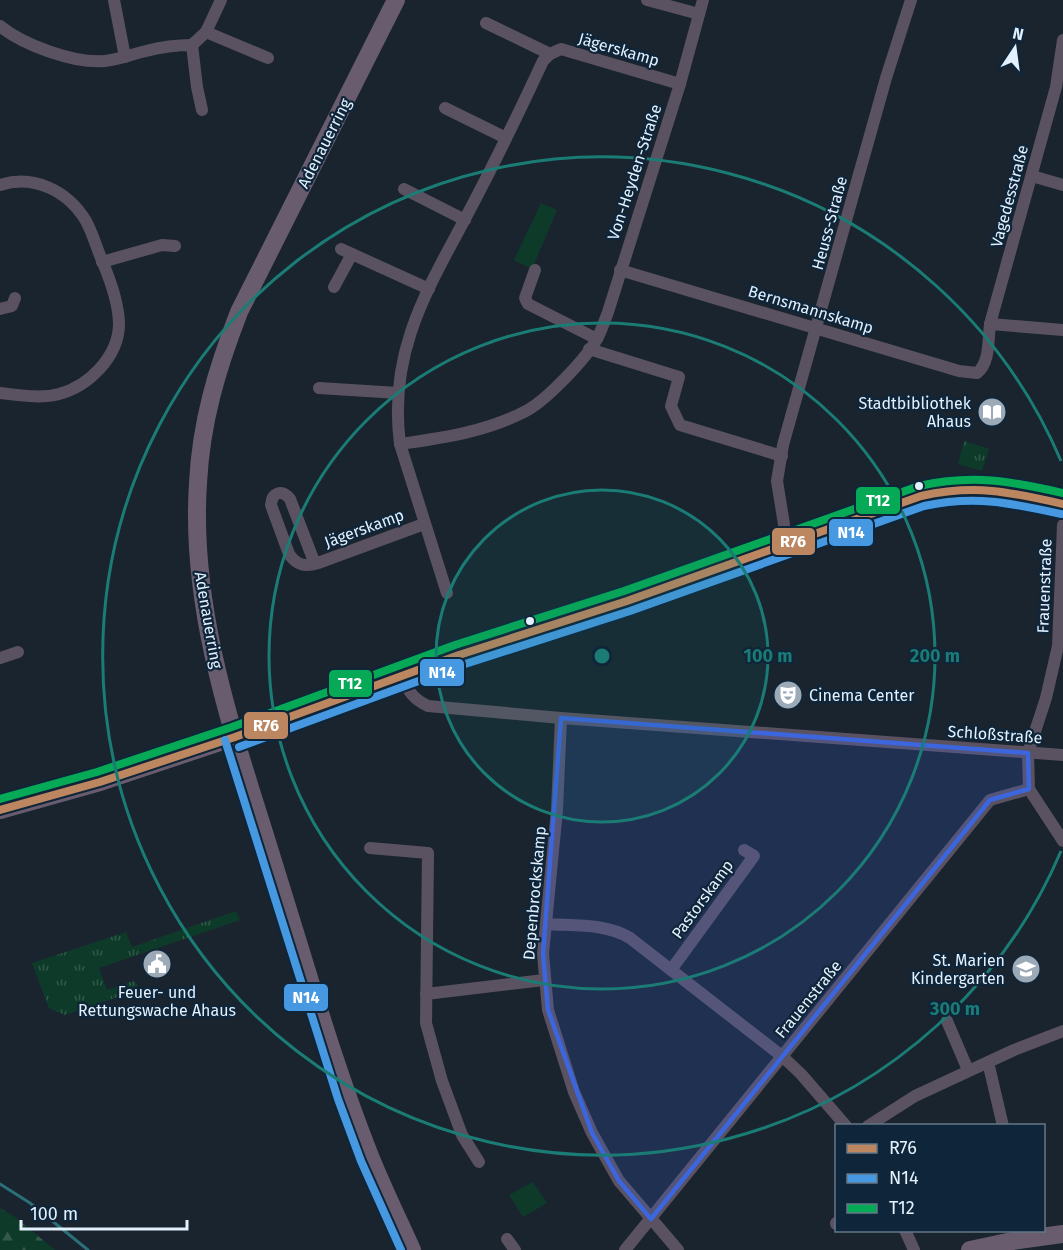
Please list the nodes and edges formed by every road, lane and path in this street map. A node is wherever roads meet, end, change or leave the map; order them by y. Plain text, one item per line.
1 (114, 0) edge
2 (221, 0) edge
3 (396, 0) edge
4 (647, 0) edge
5 (702, 0) edge
6 (911, 0) edge
7 (699, 14) junction
8 (486, 23) dead end
9 (0, 26) edge
10 (206, 32) junction
11 (1063, 40) edge
12 (192, 45) junction
13 (550, 54) junction
14 (125, 57) junction
15 (268, 58) dead end
16 (680, 84) junction
17 (445, 108) dead end
18 (202, 110) dead end
19 (506, 138) junction
20 (1032, 176) junction
21 (0, 185) edge
22 (1063, 185) edge
23 (404, 189) dead end
24 (465, 220) junction
25 (175, 246) dead end
26 (102, 261) junction
27 (535, 270) dead end
28 (620, 270) junction
29 (334, 287) dead end
30 (429, 289) junction
31 (15, 298) dead end
32 (0, 309) edge
33 (990, 324) junction
34 (817, 330) junction
35 (1063, 330) edge
36 (593, 344) junction
37 (986, 360) joint
38 (319, 388) dead end
39 (0, 393) edge
40 (398, 393) junction
41 (400, 444) junction
42 (782, 456) junction
43 (1063, 504) edge
44 (424, 524) junction
45 (1063, 525) edge
46 (787, 543) junction
47 (315, 564) junction
48 (447, 593) dead end
49 (18, 652) dead end
50 (0, 658) edge
51 (402, 676) junction
52 (561, 718) junction
53 (235, 737) junction
54 (1028, 753) junction
55 (1063, 755) edge
56 (1029, 789) junction
57 (0, 810) edge
58 (1063, 841) edge
59 (370, 848) dead end
60 (744, 850) dead end
61 (546, 924) junction
62 (671, 970) junction
63 (544, 980) junction
64 (426, 994) junction
65 (947, 1021) dead end
66 (1063, 1031) edge
67 (783, 1057) junction
68 (988, 1062) junction
69 (968, 1070) junction
70 (845, 1124) edge
71 (870, 1124) edge
72 (1003, 1124) edge
73 (479, 1162) dead end
74 (651, 1219) junction
75 (906, 1232) edge
76 (1063, 1234) edge
77 (507, 1239) dead end
78 (412, 1250) edge
79 (515, 1250) edge
80 (625, 1250) edge
81 (678, 1250) edge
82 (914, 1250) edge
83 (970, 1250) edge

1 - 14 street
2 - 10 street
3 - 53 main road, Adenauerring
4 - 7 street
5 - 7 street, Von-Heyden-Straße
6 - 34 street, Heuss-Straße
7 - 16 street, Von-Heyden-Straße
8 - 13 street, Jägerskamp
9 - 14 street
10 - 12 street
10 - 15 street
11 - 20 street, Vagedesstraße
12 - 14 street
12 - 18 street
13 - 16 street, Jägerskamp
13 - 19 street, Jägerskamp
16 - 28 street, Von-Heyden-Straße
17 - 19 street
19 - 24 street, Jägerskamp
20 - 22 street
20 - 33 street, Vagedesstraße
21 - 26 street
23 - 24 street
24 - 30 street, Jägerskamp
25 - 26 street
26 - 39 street
27 - 36 street
28 - 34 street, Bernsmannskamp
28 - 36 street, Von-Heyden-Straße
29 - 30 street
30 - 40 street, Jägerskamp
31 - 32 street
33 - 35 street
33 - 37 street, Vagedesstraße
34 - 37 street, Bernsmannskamp
34 - 42 street, Heuss-Straße
36 - 41 street, Von-Heyden-Straße
36 - 42 street
38 - 40 street
40 - 41 street, Jägerskamp
41 - 44 street, Jägerskamp
42 - 46 street, Heuss-Straße
43 - 46 main road
44 - 47 street, Jägerskamp
44 - 48 street, Jägerskamp
45 - 54 street, Frauenstraße
46 - 51 main road
47 - 47 street, Jägerskamp
49 - 50 street
51 - 52 street, Schloßstraße
51 - 53 main road
52 - 54 street, Schloßstraße
52 - 61 street, Depenbrockskamp
53 - 57 main road
53 - 78 main road, Adenauerring
54 - 55 street, Schloßstraße
54 - 56 street, Frauenstraße
56 - 58 street
56 - 67 street, Frauenstraße
59 - 64 street
60 - 62 street, Pastorskamp
61 - 62 street
61 - 63 street, Depenbrockskamp
62 - 67 street
63 - 64 street
63 - 74 street, Depenbrockskamp
64 - 73 street
65 - 69 street
66 - 68 street
67 - 70 street
67 - 74 street, Frauenstraße
68 - 69 street
68 - 72 street
69 - 71 street
74 - 80 street, Frauenstraße
74 - 81 street, Depenbrockskamp
75 - 82 street
76 - 83 main road
77 - 79 street

